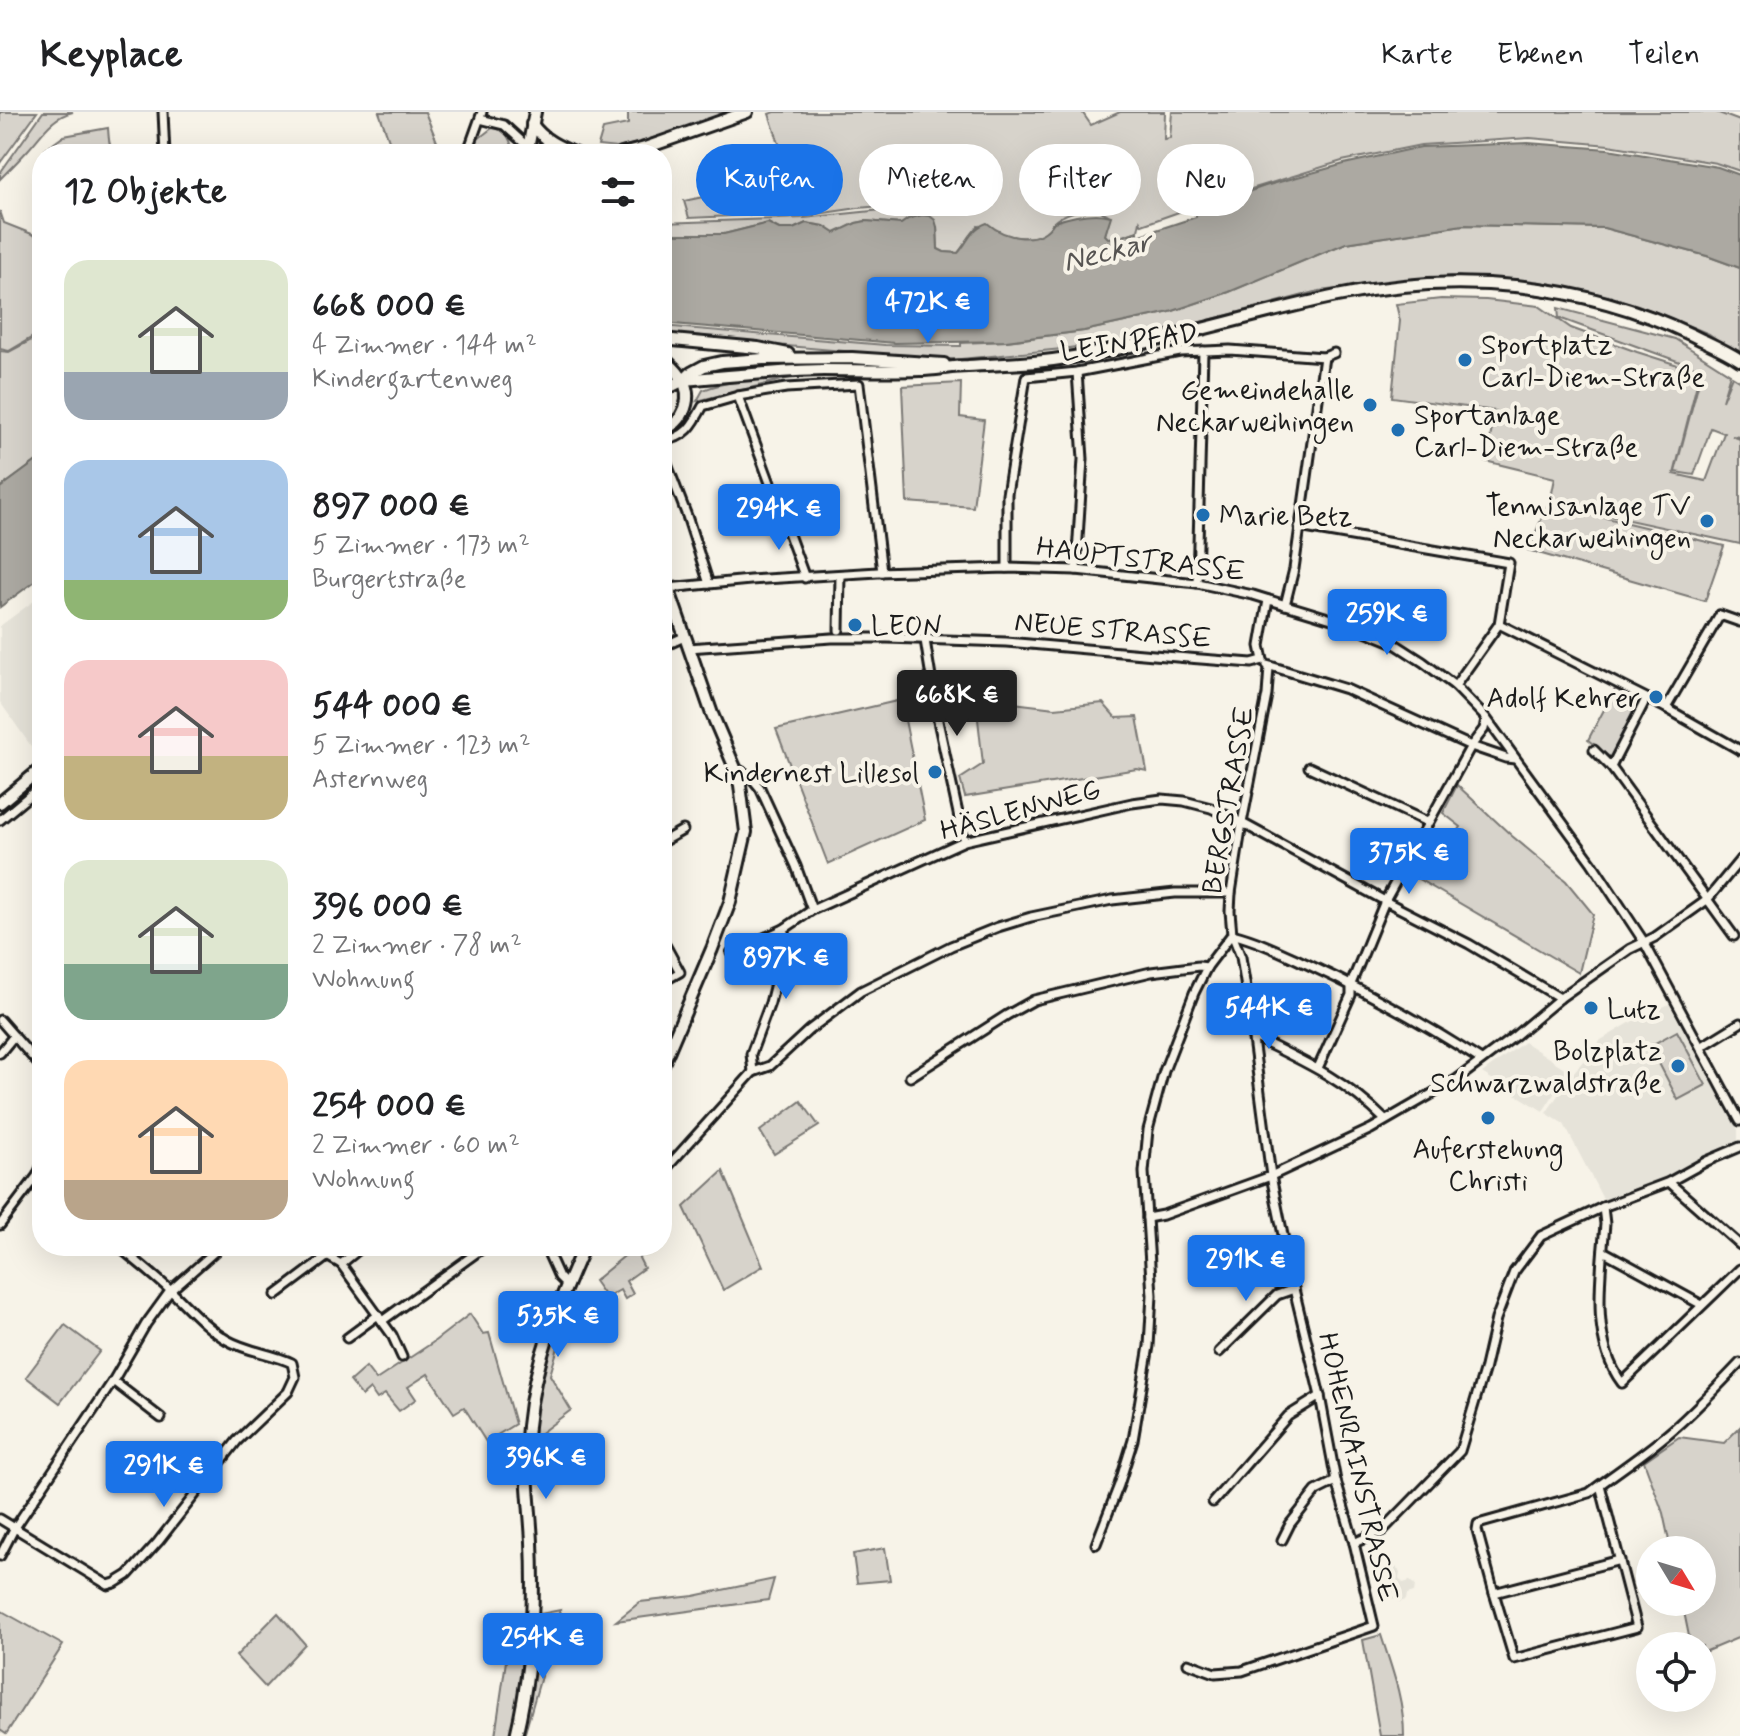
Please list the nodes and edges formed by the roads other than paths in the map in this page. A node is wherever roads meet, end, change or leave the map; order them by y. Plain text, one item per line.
1 (163, 112) edge
2 (535, 112) edge
3 (747, 112) edge
4 (481, 116) edge
5 (532, 124) junction
6 (165, 144) edge
7 (471, 144) edge
8 (523, 144) edge
9 (531, 144) edge
10 (554, 144) edge
11 (656, 144) edge
12 (672, 340) edge
13 (1203, 351) junction
14 (1334, 353) dead end
15 (1324, 357) junction
16 (810, 358) junction
17 (1740, 360) edge
18 (966, 366) junction
19 (672, 367) edge
20 (1077, 372) junction
21 (684, 380) junction
22 (672, 386) edge
23 (738, 396) junction
24 (672, 426) edge
25 (672, 438) edge
26 (672, 477) edge
27 (1299, 527) junction
28 (1007, 568) junction
29 (1076, 570) junction
30 (882, 572) junction
31 (840, 575) junction
32 (805, 578) junction
33 (1197, 583) junction
34 (709, 584) junction
35 (672, 587) edge
36 (1268, 600) junction
37 (1285, 605) junction
38 (672, 606) edge
39 (1740, 622) edge
40 (1499, 624) junction
41 (839, 630) dead end
42 (925, 640) junction
43 (686, 643) junction
44 (672, 645) edge
45 (1266, 664) junction
46 (1455, 686) junction
47 (1646, 699) junction
48 (1666, 708) junction
49 (1486, 718) junction
50 (1471, 746) junction
51 (1594, 750) dead end
52 (1740, 750) edge
53 (1515, 759) junction
54 (1309, 767) dead end
55 (1611, 767) junction
56 (735, 768) junction
57 (32, 776) edge
58 (32, 793) edge
59 (0, 803) edge
60 (0, 820) edge
61 (1427, 822) junction
62 (1242, 823) junction
63 (683, 830) dead end
64 (672, 836) edge
65 (964, 841) junction
66 (1740, 860) edge
67 (1231, 893) junction
68 (1707, 900) junction
69 (1385, 901) junction
70 (812, 910) junction
71 (784, 929) junction
72 (1232, 934) junction
73 (1734, 936) dead end
74 (1644, 942) junction
75 (731, 953) dead end
76 (672, 957) edge
77 (1207, 967) junction
78 (672, 976) edge
79 (1351, 984) junction
80 (1560, 998) junction
81 (0, 1020) edge
82 (1740, 1023) edge
83 (14, 1036) junction
84 (1252, 1036) junction
85 (672, 1043) edge
86 (1701, 1047) junction
87 (0, 1053) edge
88 (32, 1057) edge
89 (1481, 1060) junction
90 (1318, 1068) junction
91 (753, 1072) junction
92 (910, 1077) dead end
93 (1385, 1120) junction
94 (1740, 1121) edge
95 (1740, 1147) edge
96 (672, 1162) edge
97 (1271, 1176) junction
98 (1669, 1182) junction
99 (32, 1186) edge
100 (1603, 1207) junction
101 (1147, 1218) junction
102 (0, 1225) edge
103 (1740, 1245) edge
104 (1603, 1251) junction
105 (130, 1256) edge
106 (210, 1256) edge
107 (328, 1256) joint
108 (351, 1256) edge
109 (471, 1256) edge
110 (550, 1256) edge
111 (580, 1256) edge
112 (341, 1264) junction
113 (1740, 1269) edge
114 (567, 1285) junction
115 (1294, 1289) junction
116 (170, 1291) junction
117 (276, 1295) dead end
118 (1702, 1305) junction
119 (380, 1318) junction
120 (347, 1338) dead end
121 (1219, 1352) dead end
122 (402, 1357) dead end
123 (1740, 1363) edge
124 (113, 1381) junction
125 (1320, 1396) junction
126 (161, 1418) dead end
127 (1336, 1481) junction
128 (1600, 1485) junction
129 (1213, 1502) dead end
130 (0, 1519) edge
131 (14, 1529) junction
132 (1282, 1540) dead end
133 (1354, 1543) junction
134 (1096, 1544) dead end
135 (0, 1556) edge
136 (1620, 1560) junction
137 (1494, 1593) junction
138 (1188, 1663) dead end
139 (516, 1736) edge

1 - 6 street
2 - 5 main road
3 - 11 main road
4 - 7 street
4 - 8 street
5 - 9 main road
5 - 10 main road
12 - 16 main road
13 - 15 street, LEINPFAD
13 - 20 street, LEINPFAD
13 - 33 street
14 - 15 street, LEINPFAD
15 - 27 street
16 - 18 main road
16 - 21 main road
17 - 18 main road
18 - 21 main road
19 - 21 main road
20 - 28 street, LEINPFAD
20 - 29 street
21 - 22 main road
21 - 24 main road
23 - 25 street
23 - 30 street
23 - 32 street
26 - 34 street
27 - 37 street
27 - 40 street
28 - 29 street, HAUPTSTRASSE
28 - 30 street, HAUPTSTRASSE
29 - 33 street, HAUPTSTRASSE
30 - 31 street, HAUPTSTRASSE
31 - 32 street, HAUPTSTRASSE
31 - 41 street
32 - 34 street, HAUPTSTRASSE
33 - 36 street, HAUPTSTRASSE
34 - 35 street, HAUPTSTRASSE
36 - 37 street, HAUPTSTRASSE
36 - 45 street, BERGSTRASSE
37 - 46 street, HAUPTSTRASSE
38 - 43 main road
39 - 48 street
40 - 46 street
40 - 47 street
42 - 43 street, NEUE STRASSE
42 - 45 street, NEUE STRASSE
42 - 65 street
43 - 44 street, NEUE STRASSE
43 - 56 main road
45 - 50 street, NEUE STRASSE
45 - 62 street, BERGSTRASSE
46 - 49 street, HAUPTSTRASSE
47 - 48 street
47 - 55 street
48 - 52 street
49 - 50 street
49 - 53 street, HAUPTSTRASSE
50 - 53 street, NEUE STRASSE
50 - 61 street
51 - 55 street
53 - 74 street, HAUPTSTRASSE
54 - 61 street
55 - 68 street
56 - 70 street
56 - 85 main road
57 - 59 main road
58 - 60 street
61 - 69 street
62 - 65 street, HÄSLENWEG
62 - 67 street, BERGSTRASSE
62 - 69 street, HÄSLENWEG
63 - 64 street
65 - 70 street, HÄSLENWEG
66 - 68 street
67 - 72 street, BERGSTRASSE
67 - 91 street
68 - 73 street
68 - 74 street
69 - 79 street
69 - 80 street, HÄSLENWEG
70 - 71 street, HÄSLENWEG
71 - 75 street, HÄSLENWEG
71 - 91 street
72 - 77 street
72 - 79 street
72 - 84 street, BERGSTRASSE
74 - 80 street
74 - 86 street, HAUPTSTRASSE
76 - 78 street
77 - 92 street
77 - 101 street
79 - 89 street
79 - 90 street
80 - 89 street
81 - 83 street
82 - 86 street
83 - 87 street
83 - 88 street
84 - 90 street
84 - 97 street, BERGSTRASSE
86 - 94 street, HAUPTSTRASSE
89 - 93 street
90 - 93 street
91 - 96 street
93 - 97 street
95 - 98 street
97 - 101 street
97 - 115 street, HOHENRAINSTRASSE
98 - 100 street
98 - 103 street
99 - 102 street
100 - 104 street
100 - 133 street
101 - 134 street
104 - 118 street
104 - 118 street
105 - 116 street
106 - 116 street
107 - 112 street
107 - 117 street
108 - 112 street
109 - 119 street
110 - 114 street
111 - 114 main road
112 - 119 street
113 - 118 street
114 - 139 main road
115 - 121 street
115 - 125 street, HOHENRAINSTRASSE
116 - 124 street
116 - 131 street
119 - 120 street
119 - 122 street
123 - 128 street
124 - 126 street
124 - 131 street
125 - 127 street, HOHENRAINSTRASSE
125 - 129 street
127 - 132 street
127 - 133 street, HOHENRAINSTRASSE
128 - 136 street
128 - 137 street
130 - 131 street
131 - 135 street
133 - 138 street, HOHENRAINSTRASSE
136 - 137 street
136 - 137 street

